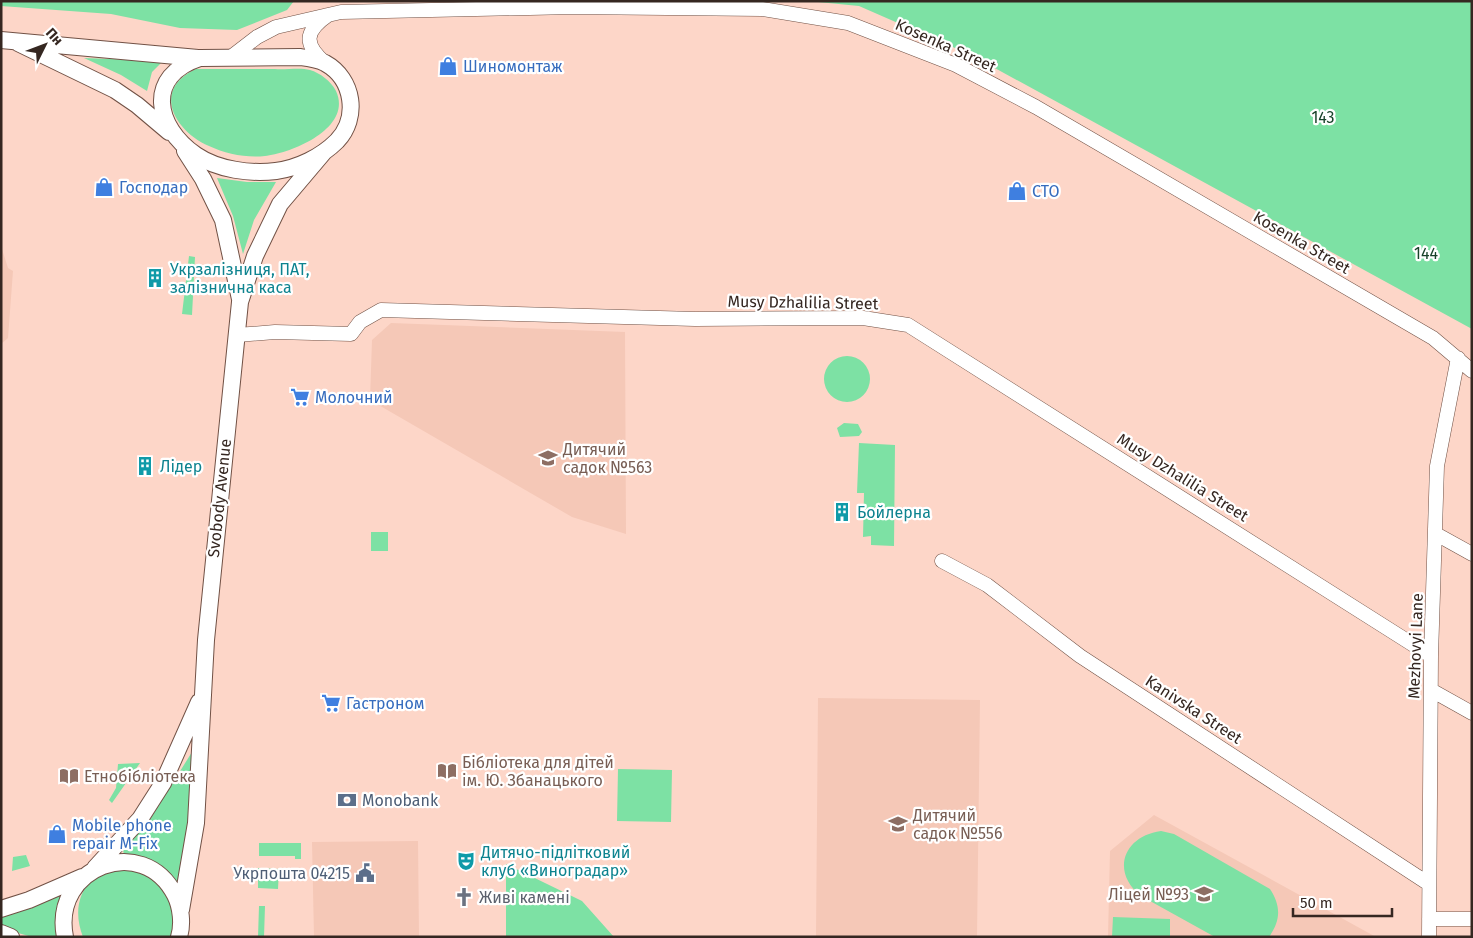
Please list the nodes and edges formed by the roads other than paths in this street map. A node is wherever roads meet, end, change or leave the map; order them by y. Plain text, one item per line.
1 (331, 13) junction
2 (1, 40) edge
3 (18, 43) junction
4 (231, 57) junction
5 (200, 58) junction
6 (325, 63) junction
7 (178, 140) junction
8 (324, 152) junction
9 (240, 302) junction
10 (237, 335) junction
11 (1458, 358) junction
12 (1472, 371) edge
13 (1436, 534) junction
14 (1472, 554) edge
15 (942, 561) dead end
16 (1431, 656) junction
17 (1431, 690) junction
18 (202, 695) junction
19 (1472, 713) edge
20 (89, 873) junction
21 (1429, 884) junction
22 (1, 909) edge
23 (181, 910) junction
24 (1429, 919) junction
25 (1472, 919) edge
26 (1, 934) edge
27 (180, 935) edge
28 (11, 937) edge
29 (66, 937) edge
30 (1429, 937) edge

1 - 4 street, Kosenka Street
1 - 6 street
1 - 11 street, Kosenka Street
2 - 3 street
3 - 5 street
3 - 7 street
4 - 5 street
4 - 6 street
5 - 7 street
6 - 8 street
7 - 8 street
7 - 9 street, Svobody Avenue
8 - 9 street, Svobody Avenue
9 - 10 street, Svobody Avenue
10 - 16 street, Musy Dzhalilia Street
10 - 18 street, Svobody Avenue
11 - 12 street, Kosenka Street
11 - 13 street, Mezhovyi Lane
13 - 14 street
13 - 16 street, Mezhovyi Lane
15 - 21 street, Kanivska Street
16 - 17 street, Mezhovyi Lane
17 - 19 street
17 - 21 street, Mezhovyi Lane
18 - 20 street, Svobody Avenue
18 - 23 street, Svobody Avenue
20 - 22 street
20 - 23 street
20 - 29 street, Svobody Avenue
21 - 24 street, Mezhovyi Lane
23 - 27 street, Svobody Avenue
24 - 25 street
24 - 30 street, Mezhovyi Lane
26 - 28 street

